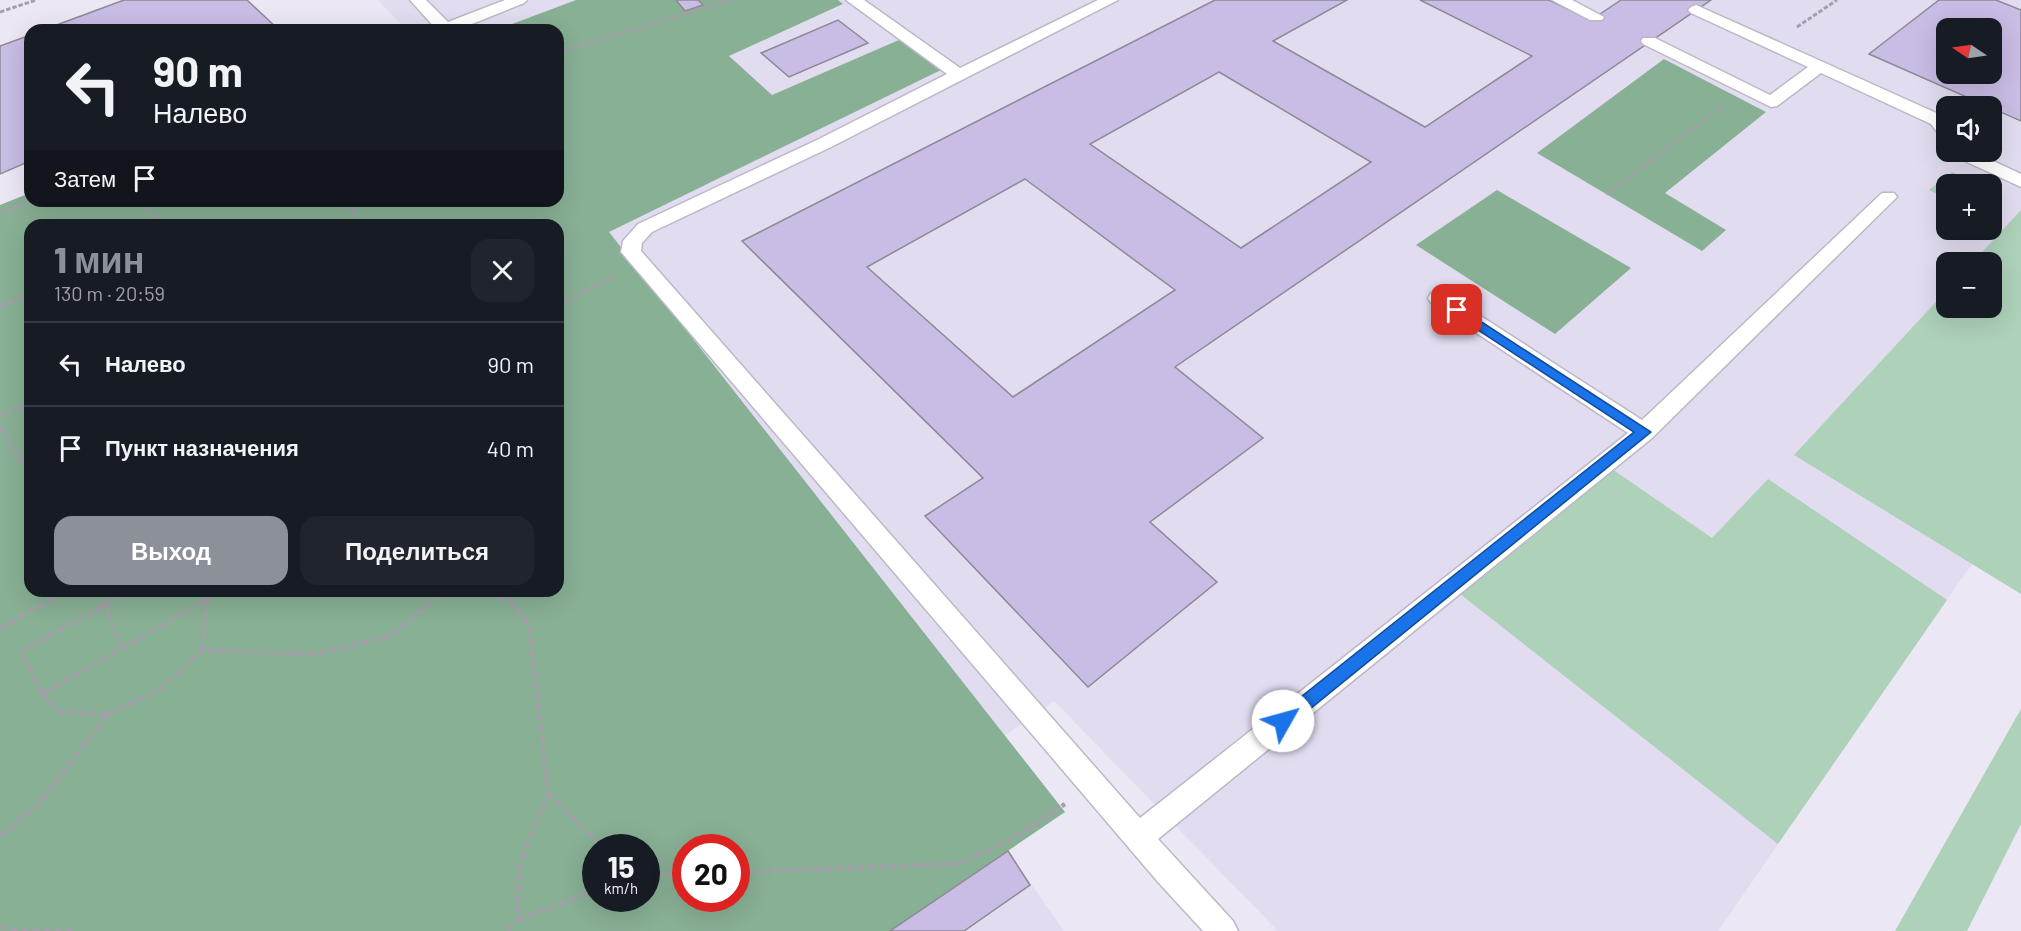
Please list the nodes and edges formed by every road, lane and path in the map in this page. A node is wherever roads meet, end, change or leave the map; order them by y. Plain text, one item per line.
1 (36, 0) edge
2 (418, 0) edge
3 (519, 0) edge
4 (732, 0) edge
5 (854, 0) edge
6 (1110, 0) edge
7 (1560, 0) edge
8 (1837, 0) edge
9 (1696, 10) dead end
10 (0, 12) edge
11 (1596, 17) dead end
12 (441, 24) edge
13 (456, 24) edge
14 (1649, 41) dead end
15 (1771, 45) junction
16 (564, 50) edge
17 (1819, 67) junction
18 (959, 75) junction
19 (1745, 89) junction
20 (1936, 120) edge
21 (1982, 162) edge
22 (2021, 180) edge
23 (1606, 194) dead end
24 (1888, 197) dead end
25 (24, 203) edge
26 (146, 207) edge
27 (347, 207) edge
28 (0, 213) edge
29 (156, 219) edge
30 (352, 219) edge
31 (639, 262) junction
32 (24, 296) edge
33 (1438, 298) dead end
34 (564, 303) edge
35 (0, 307) edge
36 (24, 404) edge
37 (0, 416) edge
38 (0, 427) edge
39 (1644, 432) junction
40 (24, 466) edge
41 (56, 597) edge
42 (100, 597) edge
43 (120, 597) edge
44 (437, 597) edge
45 (497, 597) edge
46 (509, 597) edge
47 (207, 599) joint
48 (510, 601) junction
49 (104, 606) junction
50 (0, 629) edge
51 (123, 649) junction
52 (202, 650) junction
53 (42, 694) junction
54 (108, 714) junction
55 (1094, 786) junction
56 (548, 793) junction
57 (590, 834) edge
58 (0, 836) edge
59 (1138, 837) junction
60 (750, 871) edge
61 (582, 895) edge
62 (518, 920) junction
63 (0, 927) edge
64 (74, 931) edge
65 (506, 931) edge
66 (1223, 931) edge

1 - 10 path
2 - 12 lane
3 - 13 lane
4 - 16 path
5 - 18 lane
6 - 18 lane
7 - 11 lane
8 - 15 path
9 - 15 lane
14 - 19 lane
15 - 17 lane
17 - 19 lane
17 - 20 lane
18 - 31 lane
19 - 23 path
21 - 22 lane
24 - 39 lane
25 - 28 path
26 - 29 path
27 - 30 path
31 - 34 path
31 - 55 lane
32 - 35 path
33 - 39 lane
36 - 37 path
38 - 40 path
39 - 59 lane
41 - 50 path
42 - 49 path
43 - 49 path
44 - 52 path
45 - 48 path
46 - 48 path
47 - 51 path
47 - 52 path
48 - 56 path
49 - 51 path
49 - 53 path
51 - 53 path
52 - 54 path
53 - 54 path
54 - 58 path
55 - 59 lane
55 - 60 path
56 - 57 path
56 - 62 path
59 - 66 lane
61 - 62 path
62 - 65 path
63 - 64 path

